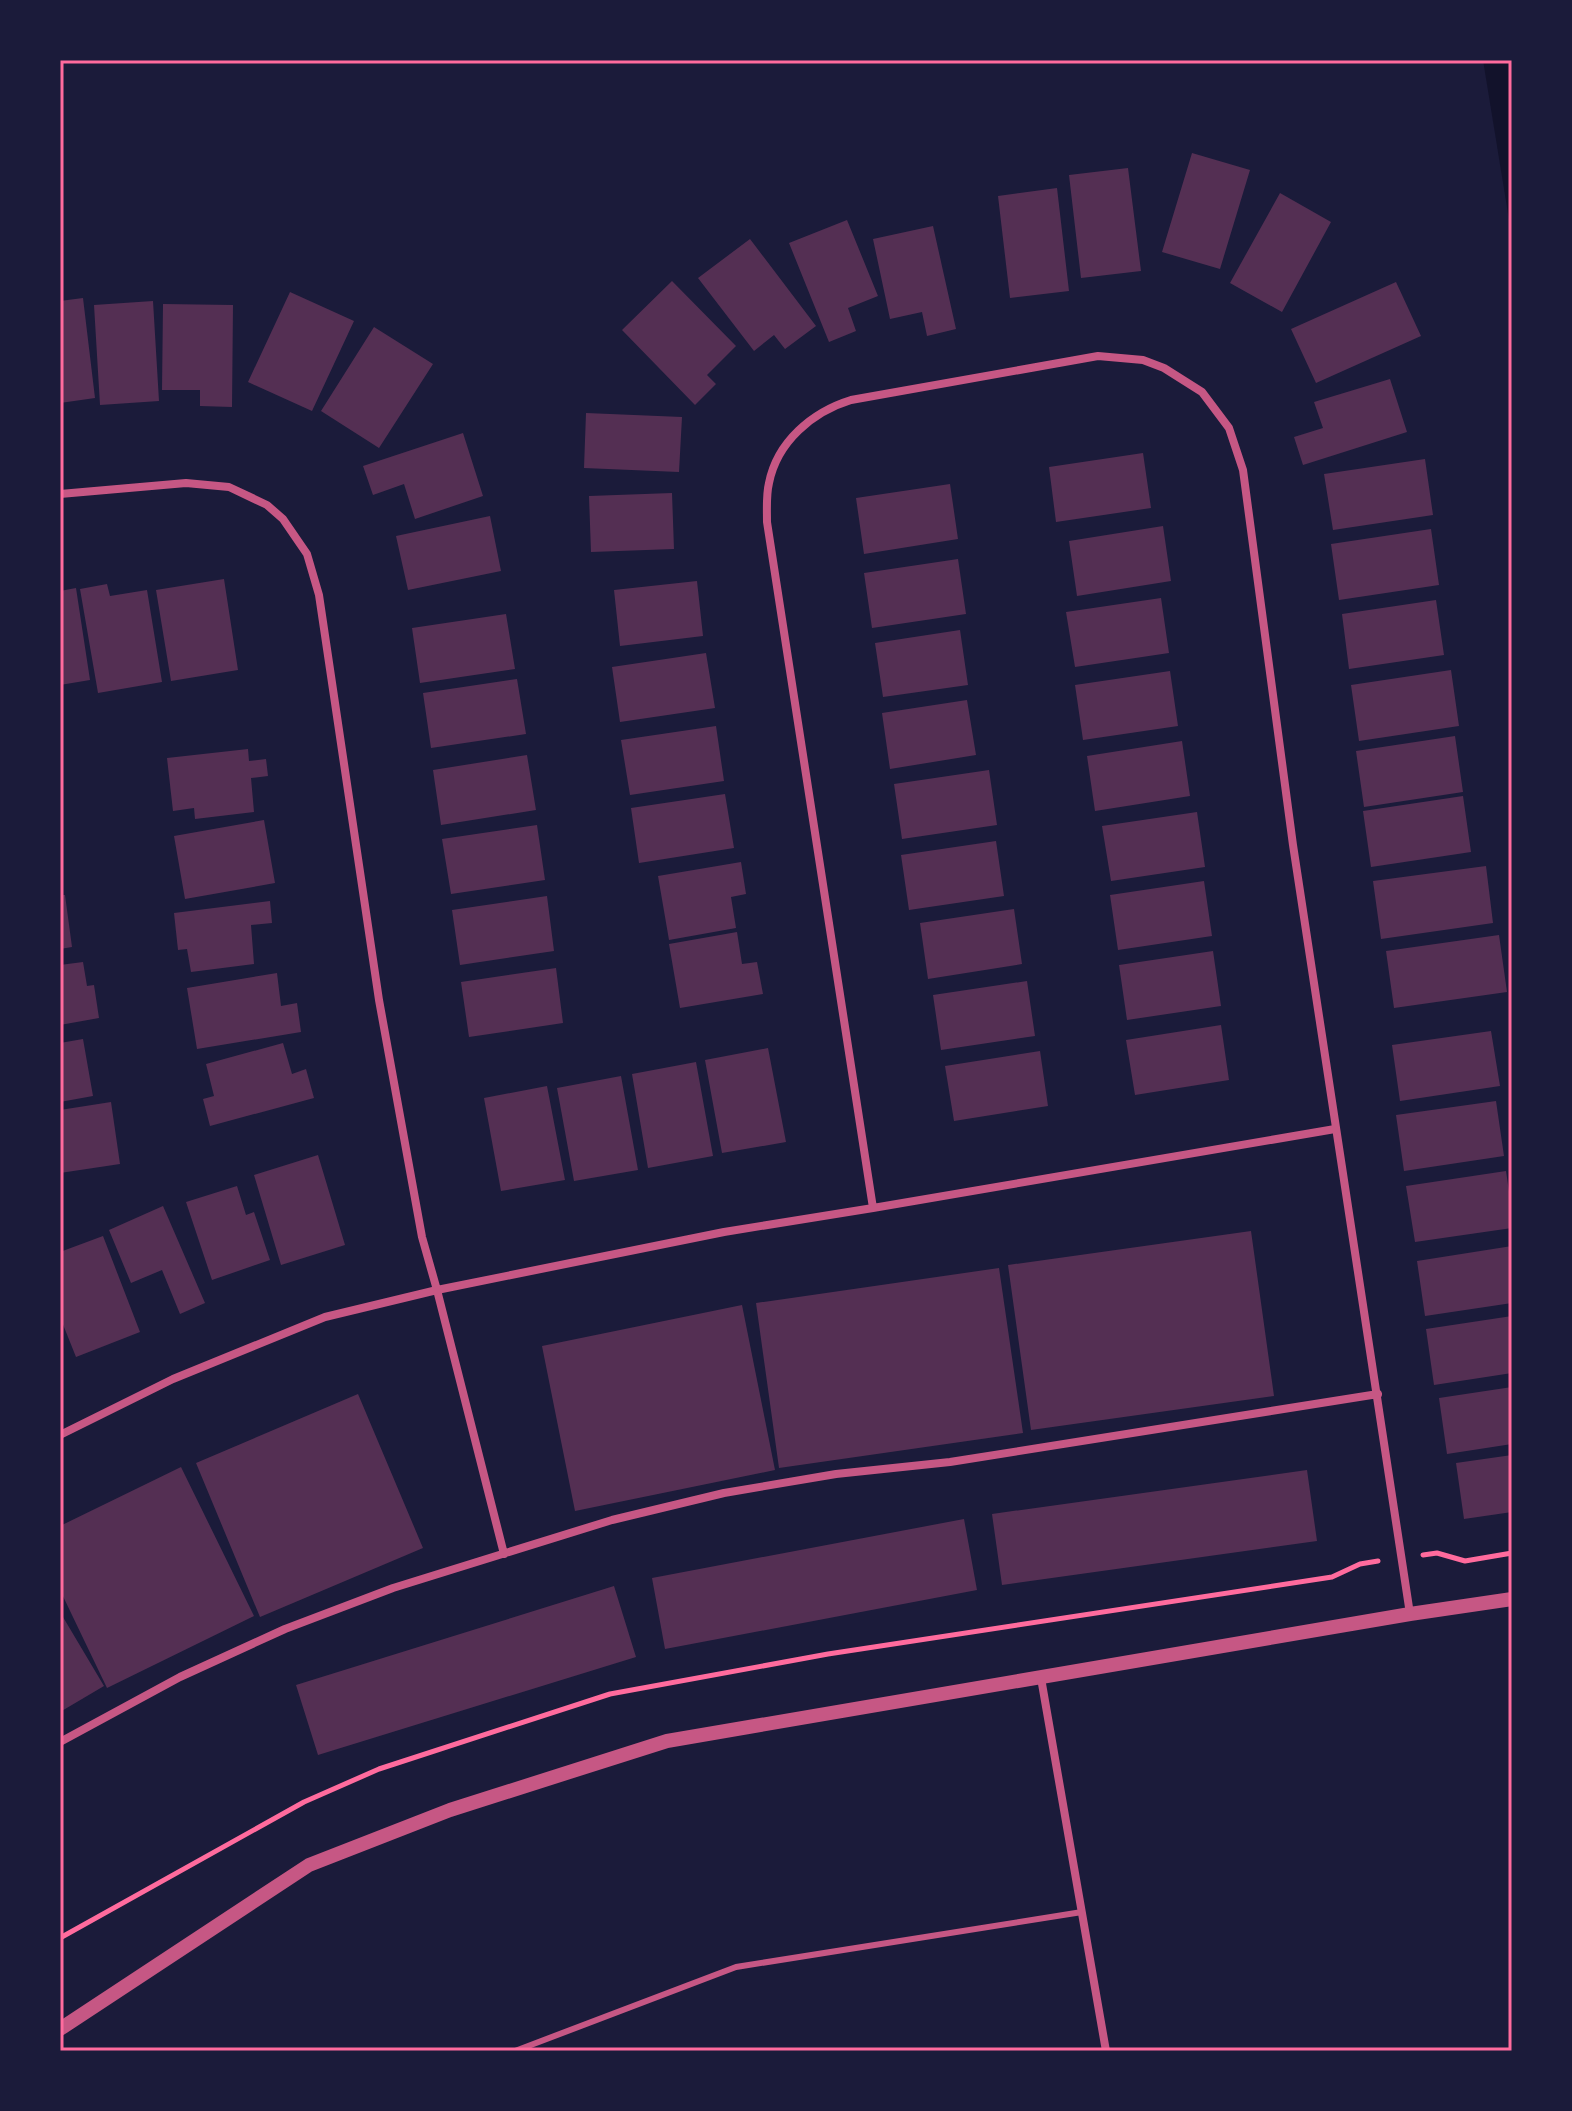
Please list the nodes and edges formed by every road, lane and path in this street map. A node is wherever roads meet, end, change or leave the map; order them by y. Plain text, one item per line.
1 (60, 494) edge
2 (1335, 1129) junction
3 (873, 1208) junction
4 (437, 1290) junction
5 (1378, 1394) junction
6 (60, 1435) edge
7 (1437, 1553) dead end
8 (1512, 1553) edge
9 (504, 1554) junction
10 (1512, 1599) edge
11 (1410, 1614) junction
12 (1041, 1678) junction
13 (60, 1742) edge
14 (1082, 1912) junction
15 (60, 2029) edge
16 (515, 2051) edge
17 (1106, 2051) edge

1 - 4 street
2 - 3 street
2 - 3 street
2 - 5 street
3 - 4 street
4 - 6 street
4 - 9 street
5 - 9 street
5 - 11 street
7 - 8 path
9 - 13 street
10 - 11 street
11 - 12 street
12 - 14 street
12 - 15 street
14 - 16 lane
14 - 17 street

